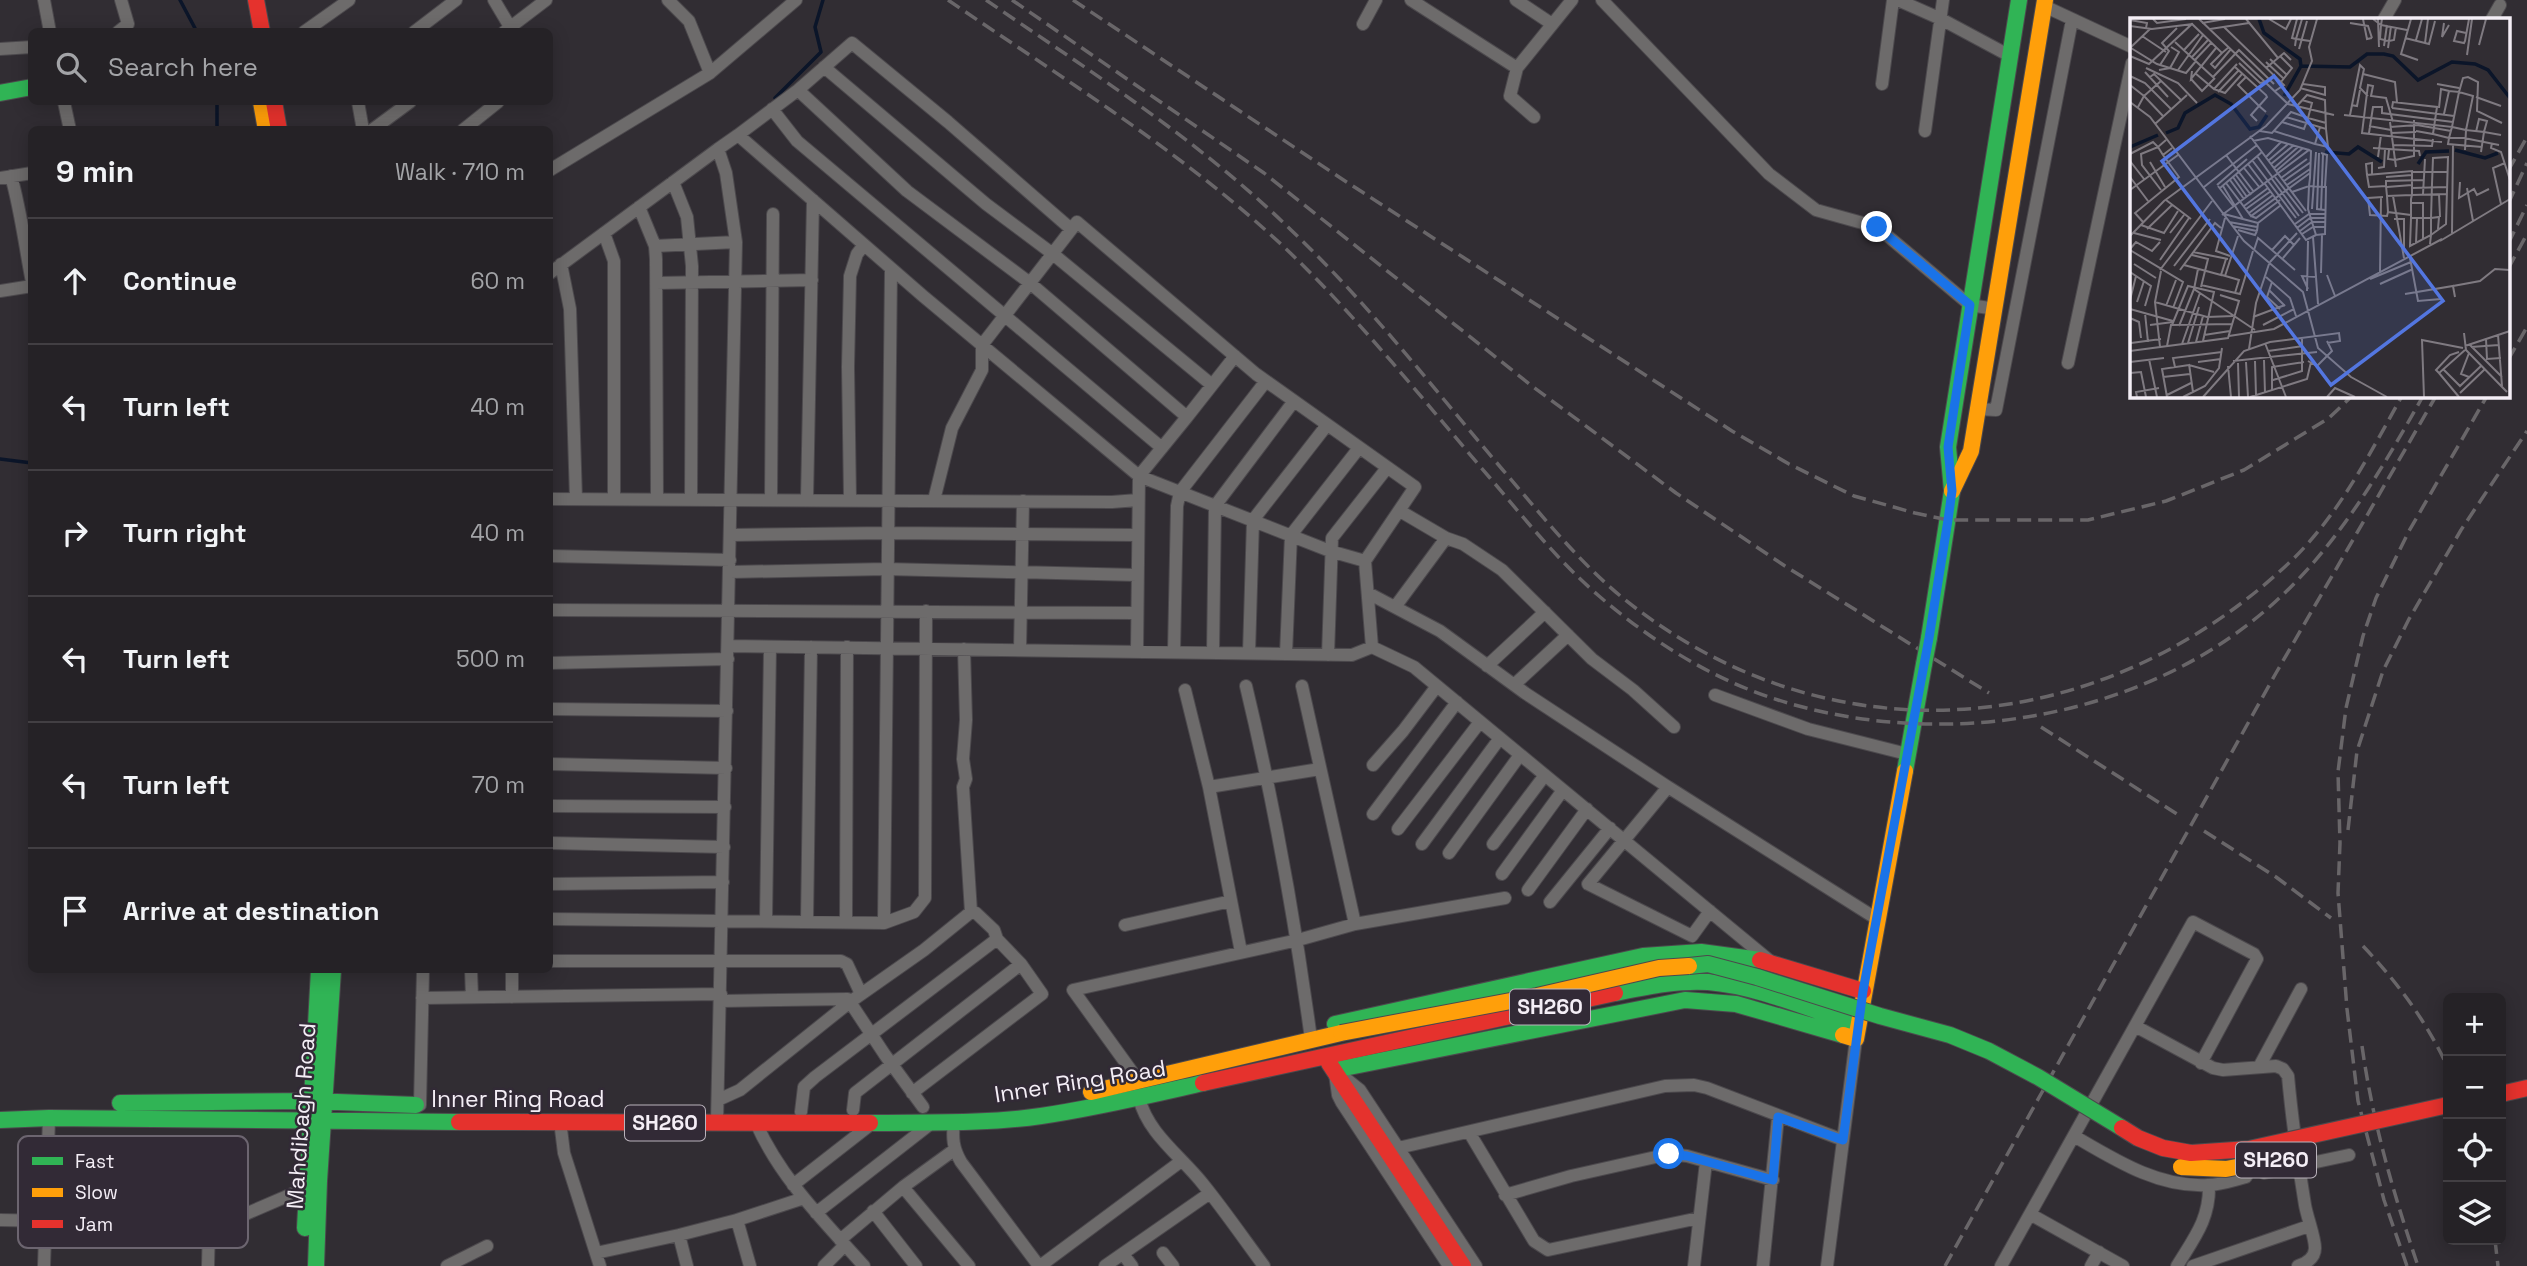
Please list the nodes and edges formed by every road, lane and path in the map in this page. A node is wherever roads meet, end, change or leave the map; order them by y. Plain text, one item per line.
1 (44, 0) edge
2 (121, 0) edge
3 (245, 0) edge
4 (256, 0) edge
5 (349, 0) edge
6 (456, 0) edge
7 (494, 0) edge
8 (546, 0) edge
9 (668, 0) edge
10 (796, 0) edge
11 (1376, 0) edge
12 (1411, 0) edge
13 (1516, 0) edge
14 (1572, 0) edge
15 (1602, 0) edge
16 (1895, 0) edge
17 (1944, 0) edge
18 (2019, 0) edge
19 (2395, 0) edge
20 (2044, 3) edge
21 (336, 4) edge
22 (2500, 5) dead end
23 (2385, 18) edge
24 (2493, 18) edge
25 (1941, 19) junction
26 (2072, 20) junction
27 (1363, 24) dead end
28 (1552, 24) junction
29 (49, 28) edge
30 (123, 28) edge
31 (249, 28) edge
32 (261, 28) edge
33 (309, 28) edge
34 (419, 28) edge
35 (508, 28) edge
36 (511, 28) edge
37 (2130, 46) edge
38 (28, 47) edge
39 (0, 49) edge
40 (2010, 56) junction
41 (824, 67) junction
42 (1517, 68) junction
43 (710, 72) junction
44 (2130, 72) edge
45 (1882, 84) dead end
46 (28, 89) edge
47 (797, 90) junction
48 (0, 93) edge
49 (65, 105) edge
50 (262, 105) edge
51 (275, 105) edge
52 (359, 105) edge
53 (406, 105) edge
54 (494, 105) edge
55 (772, 109) junction
56 (1534, 117) dead end
57 (69, 126) edge
58 (265, 126) edge
59 (278, 126) edge
60 (362, 126) edge
61 (377, 126) edge
62 (468, 126) edge
63 (1926, 131) dead end
64 (738, 135) junction
65 (718, 149) junction
66 (553, 168) edge
67 (28, 174) edge
68 (6, 177) edge
69 (673, 182) junction
70 (813, 201) junction
71 (639, 207) junction
72 (774, 214) dead end
73 (1071, 229) junction
74 (604, 233) junction
75 (736, 242) junction
76 (691, 243) junction
77 (864, 245) junction
78 (655, 246) junction
79 (1053, 254) junction
80 (28, 263) edge
81 (561, 264) junction
82 (891, 268) junction
83 (553, 271) edge
84 (734, 280) junction
85 (774, 280) junction
86 (812, 280) junction
87 (692, 281) junction
88 (656, 283) junction
89 (1030, 284) junction
90 (28, 285) edge
91 (0, 291) edge
92 (1970, 305) junction
93 (1995, 309) junction
94 (1006, 315) junction
95 (982, 345) junction
96 (1235, 356) junction
97 (2068, 363) dead end
98 (1266, 381) junction
99 (1212, 385) junction
100 (1294, 401) junction
101 (1978, 409) junction
102 (1188, 417) junction
103 (1327, 425) junction
104 (1162, 447) junction
105 (1359, 448) junction
106 (1387, 468) junction
107 (1139, 476) junction
108 (1952, 491) junction
109 (1180, 492) junction
110 (553, 499) edge
111 (576, 499) junction
112 (614, 499) junction
113 (657, 499) junction
114 (771, 499) junction
115 (807, 499) junction
116 (850, 499) junction
117 (887, 499) junction
118 (934, 499) junction
119 (691, 500) junction
120 (731, 500) junction
121 (1023, 500) junction
122 (1138, 500) junction
123 (1215, 506) junction
124 (1399, 511) junction
125 (1252, 520) junction
126 (887, 533) junction
127 (1022, 534) junction
128 (731, 535) junction
129 (1137, 535) junction
130 (1291, 535) junction
131 (1446, 538) junction
132 (1330, 551) junction
133 (553, 556) edge
134 (1365, 561) junction
135 (730, 566) junction
136 (886, 569) junction
137 (1021, 573) junction
138 (1137, 575) junction
139 (1368, 593) junction
140 (1395, 607) junction
141 (553, 610) edge
142 (886, 610) junction
143 (926, 611) junction
144 (1020, 611) junction
145 (729, 612) junction
146 (1545, 612) junction
147 (1137, 613) junction
148 (1568, 635) junction
149 (770, 647) junction
150 (811, 647) junction
151 (1372, 647) junction
152 (848, 648) junction
153 (886, 648) junction
154 (926, 648) junction
155 (964, 649) junction
156 (1020, 649) junction
157 (1137, 652) junction
158 (1174, 652) junction
159 (728, 653) junction
160 (1213, 653) junction
161 (1249, 653) junction
162 (1286, 654) junction
163 (1328, 655) junction
164 (553, 663) edge
165 (1487, 666) junction
166 (1246, 685) dead end
167 (1514, 685) junction
168 (1302, 686) dead end
169 (1437, 686) junction
170 (1185, 690) dead end
171 (1715, 695) dead end
172 (1457, 702) junction
173 (553, 709) edge
174 (727, 711) junction
175 (1480, 722) junction
176 (1674, 727) dead end
177 (1500, 738) junction
178 (1907, 754) junction
179 (1520, 755) junction
180 (553, 764) edge
181 (1373, 765) dead end
182 (726, 768) junction
183 (1320, 769) junction
184 (1545, 775) junction
185 (1268, 777) junction
186 (1209, 787) junction
187 (1668, 788) junction
188 (1563, 790) junction
189 (553, 806) edge
190 (725, 807) junction
191 (1587, 809) junction
192 (1373, 814) dead end
193 (1610, 828) junction
194 (1398, 829) dead end
195 (1624, 839) junction
196 (553, 843) edge
197 (1422, 844) dead end
198 (1493, 844) dead end
199 (724, 847) junction
200 (1450, 853) dead end
201 (1503, 874) dead end
202 (723, 882) junction
203 (553, 884) edge
204 (1528, 890) dead end
205 (1504, 898) dead end
206 (1231, 901) junction
207 (1550, 902) dead end
208 (1710, 911) junction
209 (971, 912) junction
210 (553, 919) edge
211 (723, 919) junction
212 (1877, 919) junction
213 (766, 920) junction
214 (807, 921) junction
215 (846, 922) junction
216 (884, 923) junction
217 (1355, 924) junction
218 (1125, 925) dead end
219 (997, 939) junction
220 (1298, 940) junction
221 (1241, 952) junction
222 (722, 959) junction
223 (553, 961) edge
224 (1773, 963) junction
225 (1021, 964) junction
226 (319, 973) edge
227 (333, 973) edge
228 (423, 973) edge
229 (471, 973) edge
230 (512, 973) edge
231 (2301, 989) dead end
232 (1863, 991) junction
233 (472, 997) junction
234 (512, 997) junction
235 (422, 998) junction
236 (721, 998) junction
237 (856, 998) junction
238 (2134, 1026) junction
239 (872, 1035) junction
240 (1311, 1039) junction
241 (1856, 1039) junction
242 (1944, 1050) dead end
243 (1324, 1055) junction
244 (2201, 1063) junction
245 (891, 1064) junction
246 (1978, 1064) dead end
247 (2259, 1067) junction
248 (1334, 1070) junction
249 (1139, 1080) junction
250 (2024, 1088) dead end
251 (2527, 1088) edge
252 (912, 1093) junction
253 (2506, 1093) edge
254 (1139, 1098) junction
255 (317, 1101) junction
256 (2527, 1104) edge
257 (427, 1105) joint
258 (0, 1106) edge
259 (484, 1106) dead end
260 (2443, 1106) edge
261 (923, 1107) junction
262 (2506, 1109) edge
263 (853, 1110) junction
264 (718, 1111) junction
265 (801, 1112) junction
266 (1778, 1117) junction
267 (2071, 1117) dead end
268 (49, 1118) junction
269 (0, 1120) edge
270 (560, 1121) junction
271 (934, 1121) junction
272 (316, 1122) junction
273 (954, 1122) junction
274 (2443, 1122) edge
275 (756, 1123) junction
276 (872, 1123) junction
277 (1469, 1132) junction
278 (48, 1136) edge
279 (2074, 1136) junction
280 (2380, 1136) dead end
281 (1843, 1140) junction
282 (1398, 1148) junction
283 (2351, 1149) joint
284 (954, 1150) junction
285 (1180, 1162) junction
286 (1706, 1162) junction
287 (2299, 1166) junction
288 (1773, 1180) junction
289 (793, 1185) junction
290 (2209, 1185) junction
291 (903, 1187) junction
292 (306, 1188) junction
293 (1210, 1193) junction
294 (1505, 1195) junction
295 (804, 1199) junction
296 (873, 1211) junction
297 (248, 1213) edge
298 (816, 1213) junction
299 (2031, 1213) junction
300 (1699, 1218) junction
301 (0, 1220) edge
302 (18, 1220) edge
303 (737, 1220) junction
304 (2309, 1226) junction
305 (679, 1235) junction
306 (843, 1242) junction
307 (487, 1246) dead end
308 (44, 1248) edge
309 (208, 1248) edge
310 (2099, 1252) junction
311 (1163, 1253) dead end
312 (1123, 1254) junction
313 (598, 1260) edge
314 (44, 1266) edge
315 (208, 1266) edge
316 (304, 1266) edge
317 (316, 1266) edge
318 (447, 1266) edge
319 (687, 1266) edge
320 (750, 1266) edge
321 (824, 1266) edge
322 (864, 1266) edge
323 (916, 1266) edge
324 (969, 1266) edge
325 (1040, 1266) edge
326 (1105, 1266) edge
327 (1132, 1266) edge
328 (1173, 1266) edge
329 (1264, 1266) edge
330 (1449, 1266) edge
331 (1463, 1266) edge
332 (1476, 1266) edge
333 (1694, 1266) edge
334 (1763, 1266) edge
335 (1827, 1266) edge
336 (2000, 1266) edge
337 (2091, 1266) edge
338 (2123, 1266) edge
339 (2177, 1266) edge
340 (2193, 1266) edge
341 (2298, 1266) edge

1 - 29 street
2 - 30 street
3 - 31 main road
4 - 32 main road
5 - 21 street
6 - 34 street
7 - 35 street
8 - 36 street
9 - 43 street
10 - 43 street
11 - 27 street
12 - 42 street
13 - 28 street
14 - 28 street
15 - 92 street
16 - 25 street
16 - 45 street
17 - 25 street
18 - 40 main road
19 - 23 street
20 - 26 street
20 - 93 main road
21 - 33 street
22 - 24 street
25 - 40 street
25 - 63 street
26 - 37 street
26 - 101 street
28 - 42 street
38 - 39 street
40 - 92 main road
41 - 47 street
41 - 73 street
41 - 79 street
42 - 56 street
43 - 66 street
44 - 97 street
46 - 48 main road
47 - 55 street
47 - 89 street
49 - 57 street
50 - 58 main road
51 - 59 main road
52 - 60 street
53 - 61 street
54 - 62 street
55 - 64 street
55 - 94 street
64 - 65 street
64 - 70 street
65 - 69 street
65 - 75 street
67 - 68 street
68 - 80 street
69 - 71 street
69 - 76 street
70 - 77 street
70 - 86 street
71 - 74 street
71 - 78 street
72 - 85 street
73 - 79 street
73 - 96 street
74 - 81 street
74 - 112 street
75 - 76 street
75 - 84 street
76 - 78 street
76 - 87 street
77 - 82 street
77 - 116 street
78 - 88 street
79 - 89 street
79 - 99 street
81 - 83 street
81 - 111 street
82 - 95 street
82 - 117 street
84 - 85 street
84 - 87 street
84 - 120 street
85 - 86 street
85 - 114 street
86 - 115 street
87 - 88 street
87 - 119 street
88 - 113 street
89 - 94 street
89 - 102 street
90 - 91 street
92 - 93 street
92 - 108 main road
93 - 101 main road
94 - 95 street
94 - 104 street
95 - 107 street
95 - 118 street
96 - 98 street
96 - 99 street
98 - 100 street
98 - 109 street
99 - 102 street
100 - 103 street
100 - 123 street
101 - 108 main road
102 - 104 street
103 - 105 street
103 - 125 street
104 - 107 street
105 - 106 street
105 - 130 street
106 - 124 street
106 - 132 street
107 - 109 street
107 - 122 street
108 - 178 main road, bridge
109 - 123 street
109 - 158 street
110 - 111 street
111 - 112 street
112 - 113 street
113 - 119 street
114 - 115 street
114 - 120 street
115 - 116 street
116 - 117 street
117 - 118 street
117 - 126 street
118 - 121 street
119 - 120 street
120 - 128 street
121 - 122 street
121 - 127 street
122 - 129 street
123 - 125 street
123 - 160 street
124 - 131 street
124 - 134 street
125 - 130 street
125 - 161 street
126 - 127 street
126 - 128 street
126 - 136 street
127 - 129 street
127 - 137 street
128 - 135 street
129 - 138 street
130 - 132 street
130 - 162 street
131 - 140 street
131 - 146 street
132 - 134 street
132 - 163 street
133 - 135 street
134 - 139 street
135 - 136 street
135 - 145 street
136 - 137 street
136 - 142 street
137 - 138 street
137 - 144 street
138 - 147 street
139 - 140 street
139 - 151 street
140 - 165 street
141 - 145 street
142 - 143 street
142 - 145 street
142 - 153 street
143 - 144 street
143 - 154 street
144 - 147 street
144 - 156 street
145 - 159 street
146 - 148 street
146 - 165 street
147 - 157 street
148 - 167 street
148 - 176 street
149 - 150 street
149 - 159 street
149 - 213 street
150 - 152 street
150 - 214 street
151 - 163 street
151 - 169 street
152 - 153 street
152 - 215 street
153 - 154 street
153 - 216 street
154 - 155 street
154 - 216 street
155 - 156 street
155 - 209 street
156 - 157 street
157 - 158 street
158 - 160 street
159 - 164 street
159 - 174 street
160 - 161 street
161 - 162 street
162 - 163 street
165 - 167 street
166 - 185 street
167 - 187 street
168 - 183 street
169 - 172 street
169 - 181 street
170 - 186 street
171 - 178 street
172 - 175 street
172 - 192 street
173 - 174 street
174 - 182 street
175 - 177 street
175 - 194 street
177 - 179 street
177 - 197 street
178 - 212 main road
179 - 184 street
179 - 200 street
180 - 182 street
182 - 190 street
183 - 185 street
183 - 217 street
184 - 188 street
184 - 198 street
185 - 186 street
185 - 220 street
186 - 206 street
187 - 195 street
187 - 212 street
188 - 191 street
188 - 201 street
189 - 190 street
190 - 199 street
191 - 193 street
191 - 204 street
193 - 195 street
193 - 207 street
195 - 208 street
195 - 208 street
196 - 199 street
199 - 202 street
202 - 203 street
202 - 211 street
205 - 217 street
206 - 218 street
206 - 221 street
208 - 224 street
209 - 219 street
209 - 237 street
210 - 211 street
211 - 213 street
211 - 222 street
212 - 232 main road
213 - 214 street
214 - 215 street
215 - 216 street
217 - 220 street
219 - 225 street
219 - 239 street
220 - 221 street
220 - 240 street
221 - 249 street
222 - 223 street
222 - 236 street
222 - 237 street
224 - 232 main road
224 - 240 main road
225 - 245 street
225 - 252 street
226 - 255 main road, Mahdibagh Road
227 - 255 main road, Mahdibagh Road
228 - 235 street
229 - 233 street
230 - 234 street
231 - 247 street
232 - 241 main road
233 - 234 street
233 - 235 street
234 - 236 street
235 - 257 street
236 - 237 street
236 - 264 street
237 - 239 street
237 - 264 street
238 - 244 street
238 - 244 street
238 - 279 street
239 - 245 street
239 - 265 street
240 - 249 main road, Inner Ring Road
240 - 260 main road, bridge
241 - 248 main road
241 - 281 street
242 - 243 main road, SH260
243 - 248 main road
243 - 254 main road, Inner Ring Road / SH260
244 - 247 street
245 - 252 street
245 - 263 street
246 - 250 main road
247 - 287 street
248 - 282 street
248 - 330 street
248 - 331 main road
249 - 261 main road, Inner Ring Road
251 - 253 main road
252 - 261 street
254 - 273 main road, Inner Ring Road / SH260
254 - 285 street
255 - 257 main road, Inner Ring Road
255 - 258 main road, Inner Ring Road
255 - 272 main road, Mahdibagh Road
256 - 262 main road
259 - 264 main road, Inner Ring Road
261 - 263 main road, Inner Ring Road
263 - 265 main road, Inner Ring Road
264 - 265 main road, Inner Ring Road
264 - 270 main road, Inner Ring Road / SH260
264 - 275 main road, Inner Ring Road / SH260
266 - 277 street
266 - 281 street
266 - 288 street
267 - 283 main road, SH260, bridge
268 - 269 main road, Inner Ring Road / SH260
268 - 272 main road, Inner Ring Road / SH260
268 - 278 street
270 - 272 main road, Inner Ring Road / SH260
270 - 313 street
271 - 273 main road, Inner Ring Road / SH260
271 - 276 main road, Inner Ring Road / SH260
271 - 298 street
272 - 292 main road, Mahdibagh Road
272 - 317 main road, Mahdibagh Road
273 - 284 street
274 - 280 main road
275 - 276 main road, Inner Ring Road / SH260
275 - 289 street
276 - 289 street
277 - 282 street
277 - 294 street
279 - 290 street
279 - 299 street
281 - 335 street
282 - 332 street
283 - 287 street
284 - 291 street
284 - 325 street
285 - 293 street
285 - 325 street
286 - 288 street
286 - 294 street
286 - 300 street
287 - 290 street
287 - 304 street
288 - 334 street
289 - 295 street
290 - 339 street
291 - 296 street
291 - 324 street
292 - 297 street
292 - 316 main road, Mahdibagh Road
293 - 312 street
293 - 329 street
294 - 300 street
295 - 298 street
295 - 303 street
296 - 306 street
296 - 323 street
298 - 306 street
299 - 310 street
299 - 336 street
300 - 333 street
301 - 302 street
303 - 305 street
303 - 320 street
304 - 340 street
304 - 341 street
305 - 313 street
305 - 319 street
306 - 321 street
306 - 322 street
307 - 318 street
308 - 314 street
309 - 315 street
310 - 337 street
310 - 338 street
311 - 328 street
312 - 326 street
312 - 327 street

